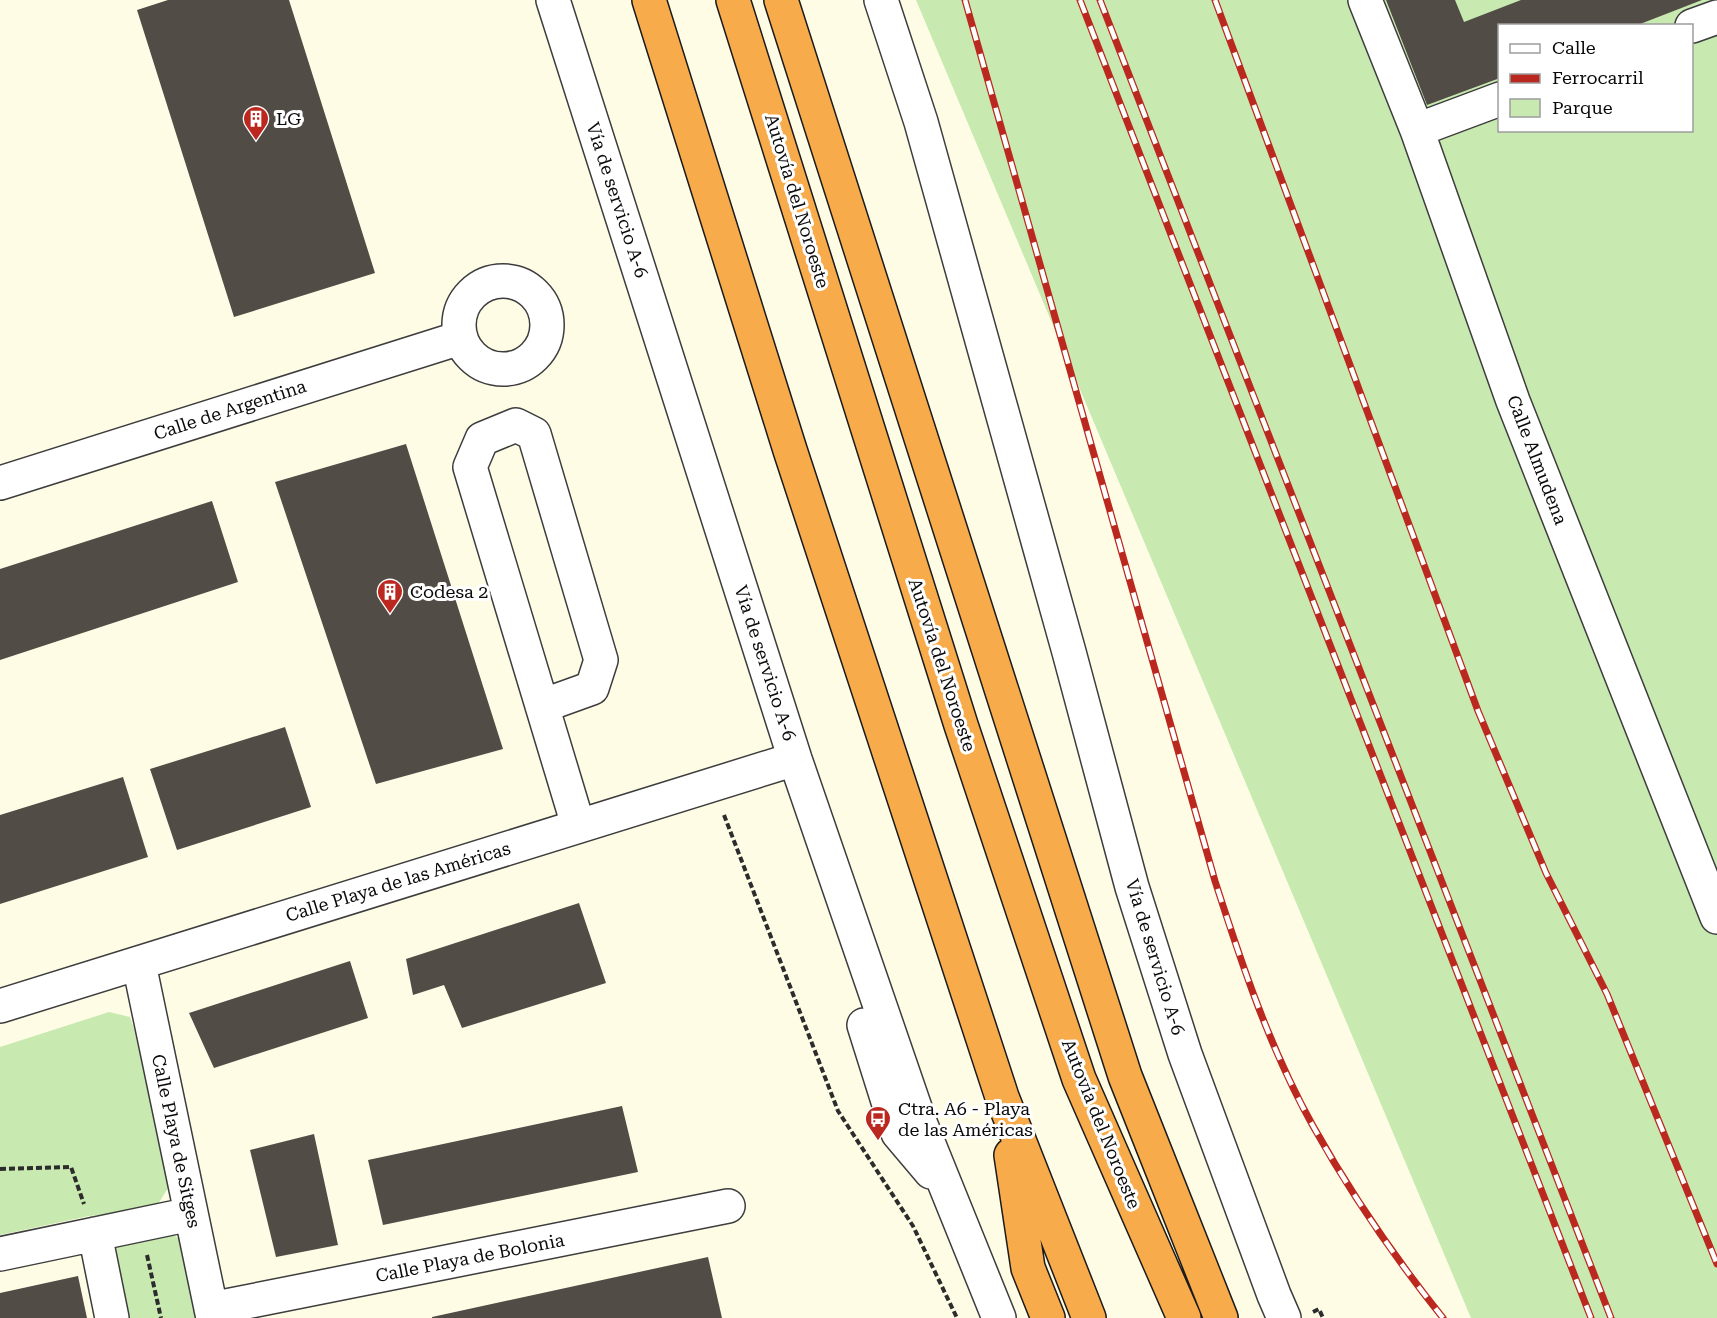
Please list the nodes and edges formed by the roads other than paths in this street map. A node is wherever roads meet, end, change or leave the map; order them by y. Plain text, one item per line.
1 (553, 0) edge
2 (649, 0) edge
3 (733, 0) edge
4 (781, 0) edge
5 (881, 0) edge
6 (1365, 0) edge
7 (1717, 16) edge
8 (1693, 26) edge
9 (1498, 100) edge
10 (1417, 130) junction
11 (460, 338) dead end
12 (0, 483) edge
13 (542, 706) junction
14 (795, 759) junction
15 (578, 825) junction
16 (1717, 917) edge
17 (139, 964) junction
18 (0, 1006) edge
19 (1002, 1097) junction
20 (728, 1206) dead end
21 (191, 1214) junction
22 (90, 1220) junction
23 (0, 1254) edge
24 (1281, 1311) edge
25 (212, 1313) edge
26 (112, 1318) edge
27 (999, 1318) edge
28 (1048, 1318) edge
29 (1089, 1318) edge
30 (1184, 1318) edge
31 (1221, 1318) edge

1 - 14 street, Vía de servicio A-6
2 - 19 highway
3 - 30 highway, Autovía del Noroeste
4 - 31 highway
5 - 24 street, Vía de servicio A-6
6 - 10 street, Calle Almudena
7 - 8 street
9 - 10 street
10 - 16 street, Calle Almudena
11 - 12 street, Calle de Argentina
13 - 13 street
13 - 15 street
14 - 15 street, Calle Playa de las Américas
14 - 27 street, Vía de servicio A-6
15 - 17 street, Calle Playa de las Américas
17 - 18 street, Calle Playa de las Américas
17 - 21 street, Calle Playa de Sitges
19 - 28 highway
19 - 29 highway
20 - 25 street, Calle Playa de Bolonia
21 - 22 street
21 - 25 street, Calle Playa de Sitges
22 - 23 street
22 - 26 street

